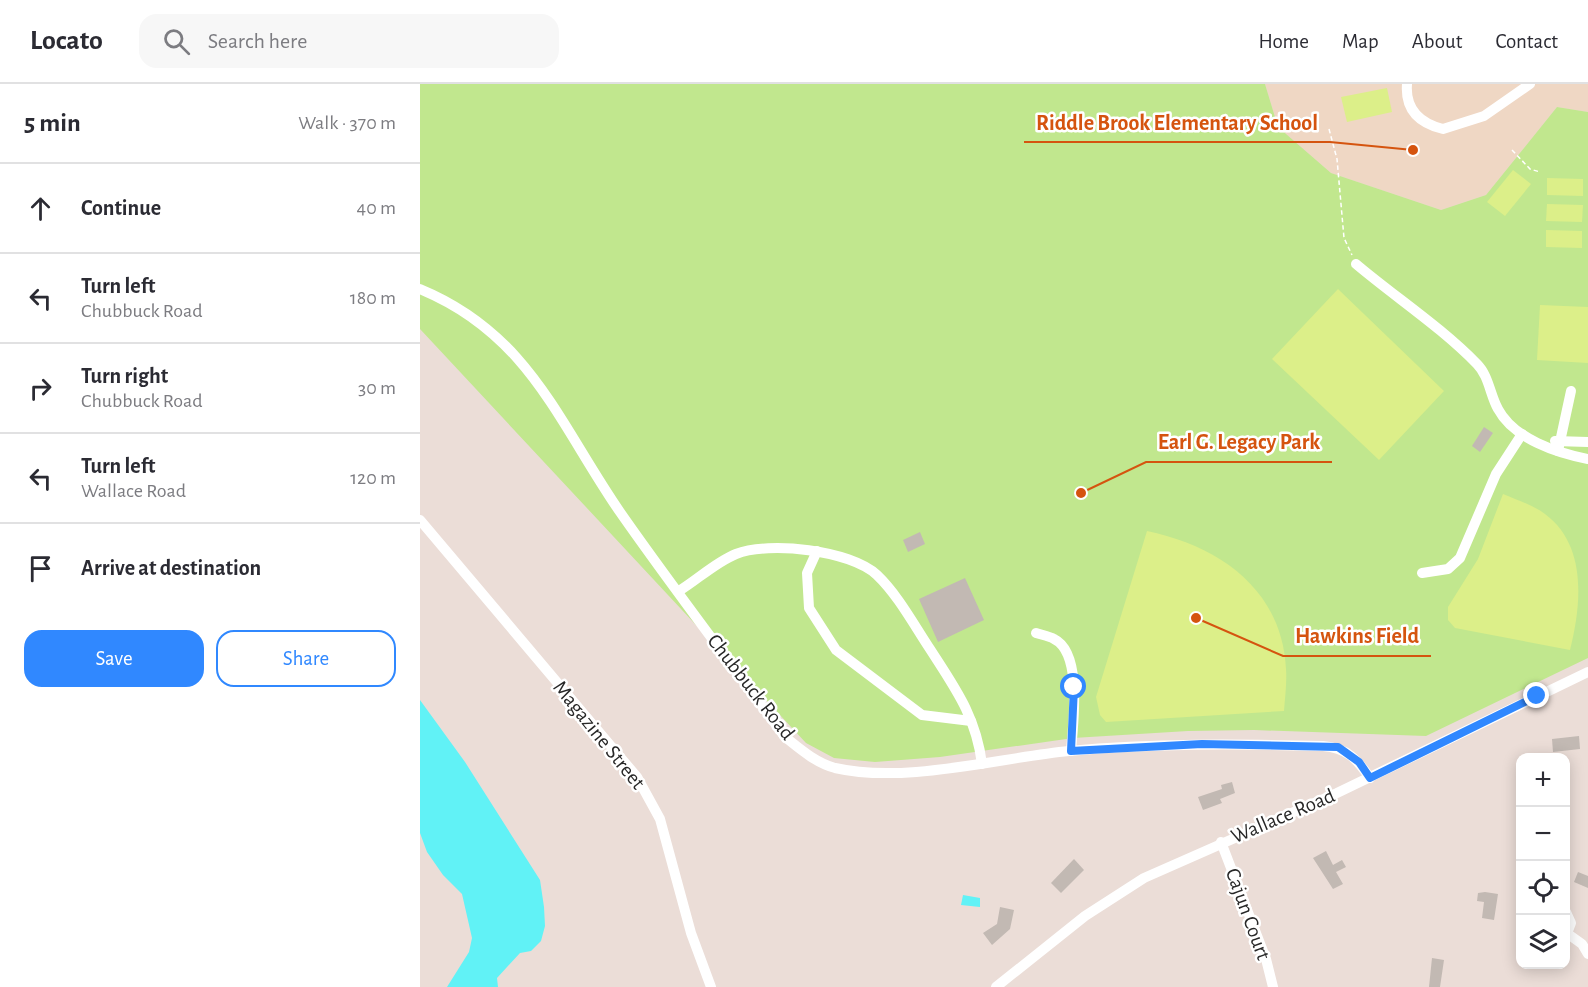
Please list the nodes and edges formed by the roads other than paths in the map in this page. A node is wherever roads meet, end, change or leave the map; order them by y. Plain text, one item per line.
1 (1407, 84) edge
2 (1530, 84) edge
3 (1356, 264) road end
4 (420, 289) edge
5 (1571, 391) dead end
6 (1522, 434) junction
7 (1588, 442) edge
8 (1559, 446) junction
9 (1588, 459) edge
10 (420, 520) edge
11 (817, 551) junction
12 (1422, 573) dead end
13 (679, 591) junction
14 (1036, 633) dead end
15 (1588, 672) edge
16 (971, 721) junction
17 (1071, 751) junction
18 (982, 764) junction
19 (1370, 778) junction
20 (1221, 842) junction
21 (1570, 937) edge
22 (1588, 954) edge
23 (711, 987) edge
24 (996, 987) edge
25 (1273, 987) edge

1 - 2 street
3 - 6 street
4 - 13 street, Chubbuck Road
5 - 8 street
6 - 8 street
6 - 12 street
7 - 8 street
8 - 9 street
10 - 23 street, Magazine Street
11 - 13 street
11 - 16 street
11 - 16 street
13 - 18 street, Chubbuck Road
14 - 17 street
15 - 19 street, Wallace Road
16 - 18 street
17 - 18 street, Chubbuck Road
17 - 19 street, Chubbuck Road
19 - 20 street, Wallace Road
20 - 24 street, Wallace Road
20 - 25 street, Cajun Court
21 - 22 street

